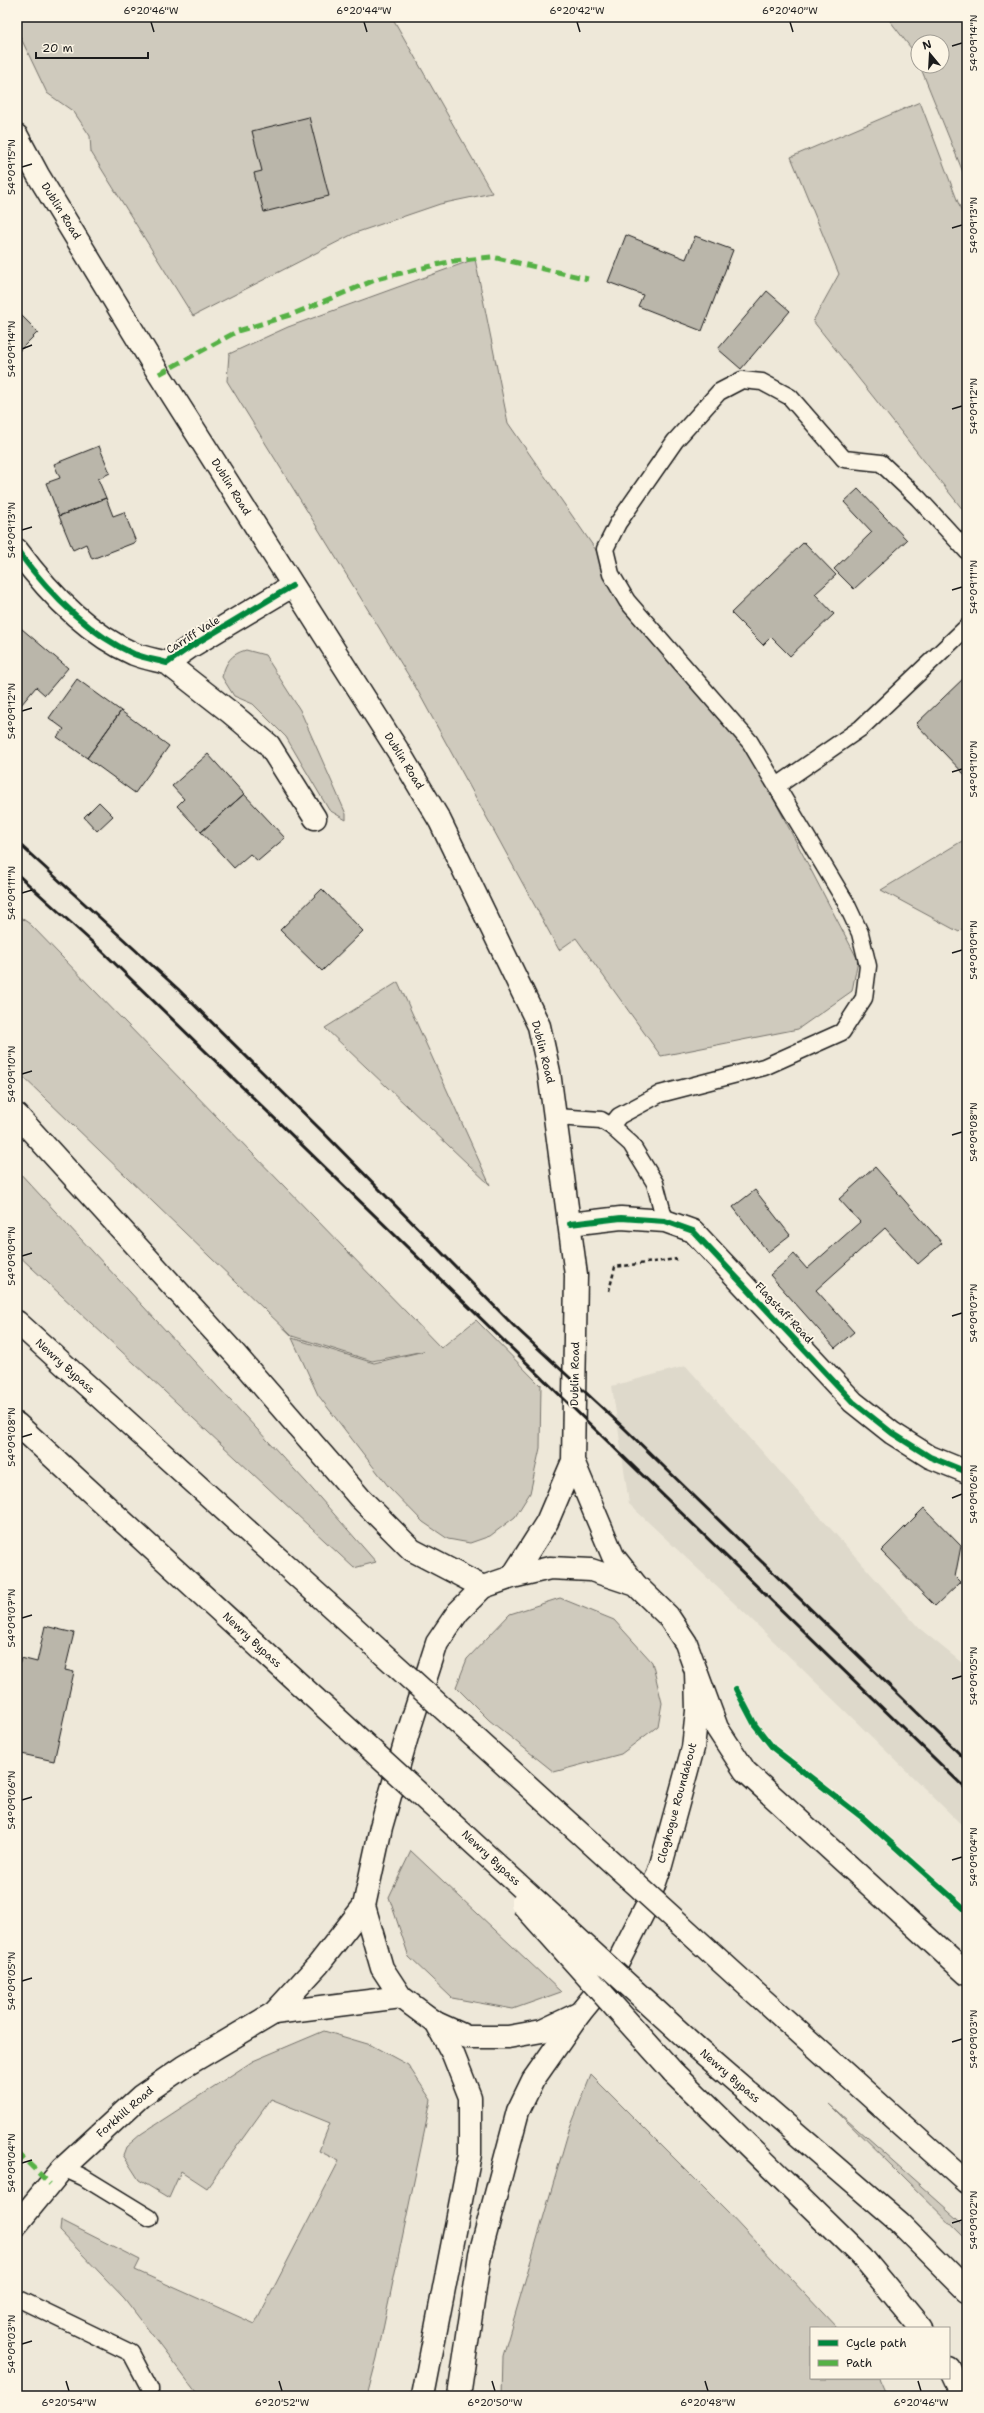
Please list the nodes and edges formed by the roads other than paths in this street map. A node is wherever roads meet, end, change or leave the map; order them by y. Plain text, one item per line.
1 (17, 136) edge
2 (17, 550) edge
3 (967, 551) edge
4 (292, 586) junction
5 (967, 627) edge
6 (167, 663) junction
7 (777, 786) junction
8 (315, 818) dead end
9 (17, 1115) edge
10 (556, 1118) junction
11 (611, 1126) junction
12 (665, 1221) junction
13 (570, 1224) junction
14 (17, 1322) edge
15 (17, 1424) edge
16 (573, 1461) junction
17 (967, 1472) edge
18 (512, 1576) junction
19 (636, 1585) junction
20 (483, 1587) junction
21 (696, 1672) junction
22 (436, 1808) junction
23 (364, 1906) junction
24 (967, 1974) edge
25 (401, 1997) junction
26 (274, 2013) junction
27 (580, 2013) junction
28 (436, 2024) junction
29 (63, 2168) junction
30 (967, 2183) edge
31 (150, 2218) dead end
32 (17, 2224) edge
33 (967, 2290) edge
34 (17, 2298) edge
35 (921, 2327) edge
36 (950, 2370) edge
37 (150, 2396) edge
38 (423, 2396) edge
39 (459, 2396) edge
40 (962, 2396) edge

1 - 4 main road, Dublin Road
2 - 6 main road, Carriff Vale
3 - 7 lane
4 - 6 main road, Carriff Vale
4 - 10 main road, Dublin Road
5 - 7 lane
6 - 8 main road, Carriff Vale
7 - 11 lane
9 - 20 main road
10 - 11 lane
10 - 13 main road, Dublin Road
11 - 12 lane
12 - 13 main road, Flagstaff Road
12 - 17 main road, Flagstaff Road
13 - 16 main road, Dublin Road
14 - 30 main road, Newry Bypass, bridge
15 - 22 main road, Newry Bypass, bridge
16 - 18 main road
16 - 19 main road
18 - 19 main road, Cloghogue Roundabout
18 - 20 main road, Cloghogue Roundabout
19 - 21 main road, Cloghogue Roundabout
20 - 23 main road, Cloghogue Roundabout
21 - 24 main road
21 - 27 main road, Cloghogue Roundabout
22 - 33 main road, Newry Bypass, bridge
22 - 35 main road, bridge
23 - 25 main road, Cloghogue Roundabout
23 - 26 main road
25 - 26 main road
25 - 28 main road, Cloghogue Roundabout
26 - 29 main road, Forkhill Road
27 - 28 main road, Cloghogue Roundabout
27 - 39 main road
28 - 38 main road
29 - 31 lane
29 - 32 main road, Forkhill Road
34 - 37 lane
36 - 40 main road

